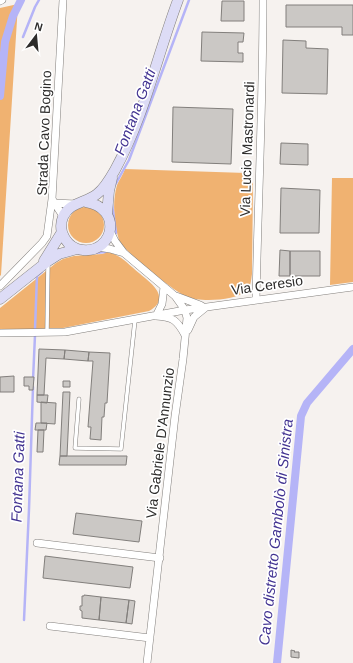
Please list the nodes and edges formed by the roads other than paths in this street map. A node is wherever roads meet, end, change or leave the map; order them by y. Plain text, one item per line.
1 (63, 0) edge
2 (178, 0) edge
3 (263, 0) edge
4 (114, 171) junction
5 (53, 201) junction
6 (81, 203) junction
7 (107, 214) junction
8 (63, 216) junction
9 (110, 231) junction
10 (62, 232) junction
11 (98, 247) junction
12 (77, 249) junction
13 (124, 253) junction
14 (44, 264) junction
15 (0, 286) edge
16 (164, 287) junction
17 (353, 287) edge
18 (175, 296) junction
19 (0, 299) edge
20 (256, 300) junction
21 (205, 308) junction
22 (185, 310) junction
23 (156, 316) junction
24 (135, 320) junction
25 (46, 332) junction
26 (0, 333) edge
27 (186, 335) junction
28 (79, 400) dead end
29 (37, 543) dead end
30 (160, 558) junction
31 (50, 626) dead end
32 (150, 638) junction
33 (147, 663) edge

1 - 5 street, Strada Cavo Bogino
2 - 4 main road
3 - 20 street, Via Lucio Mastronardi
4 - 6 main road
4 - 7 main road
5 - 6 street
5 - 8 street, Strada Cavo Bogino
5 - 15 street
6 - 7 main road
6 - 8 main road
7 - 9 main road
8 - 10 main road
9 - 11 main road
9 - 13 street
10 - 12 main road
10 - 14 main road
11 - 12 main road
11 - 13 street
12 - 14 main road
13 - 16 street
14 - 19 main road
14 - 25 lane
16 - 18 street
16 - 23 street
17 - 20 street, Via Ceresio
18 - 21 street
18 - 22 street
20 - 21 street, Via Ceresio
21 - 22 street, Via Ceresio
21 - 27 street
22 - 23 street
22 - 27 street, Via Gabriele D'Annunzio
23 - 24 street
23 - 27 street
24 - 25 street
24 - 28 lane
25 - 26 street
27 - 30 street, Via Gabriele D'Annunzio
29 - 30 street
30 - 32 street, Via Gabriele D'Annunzio
31 - 32 street
32 - 33 street, Via Gabriele D'Annunzio

